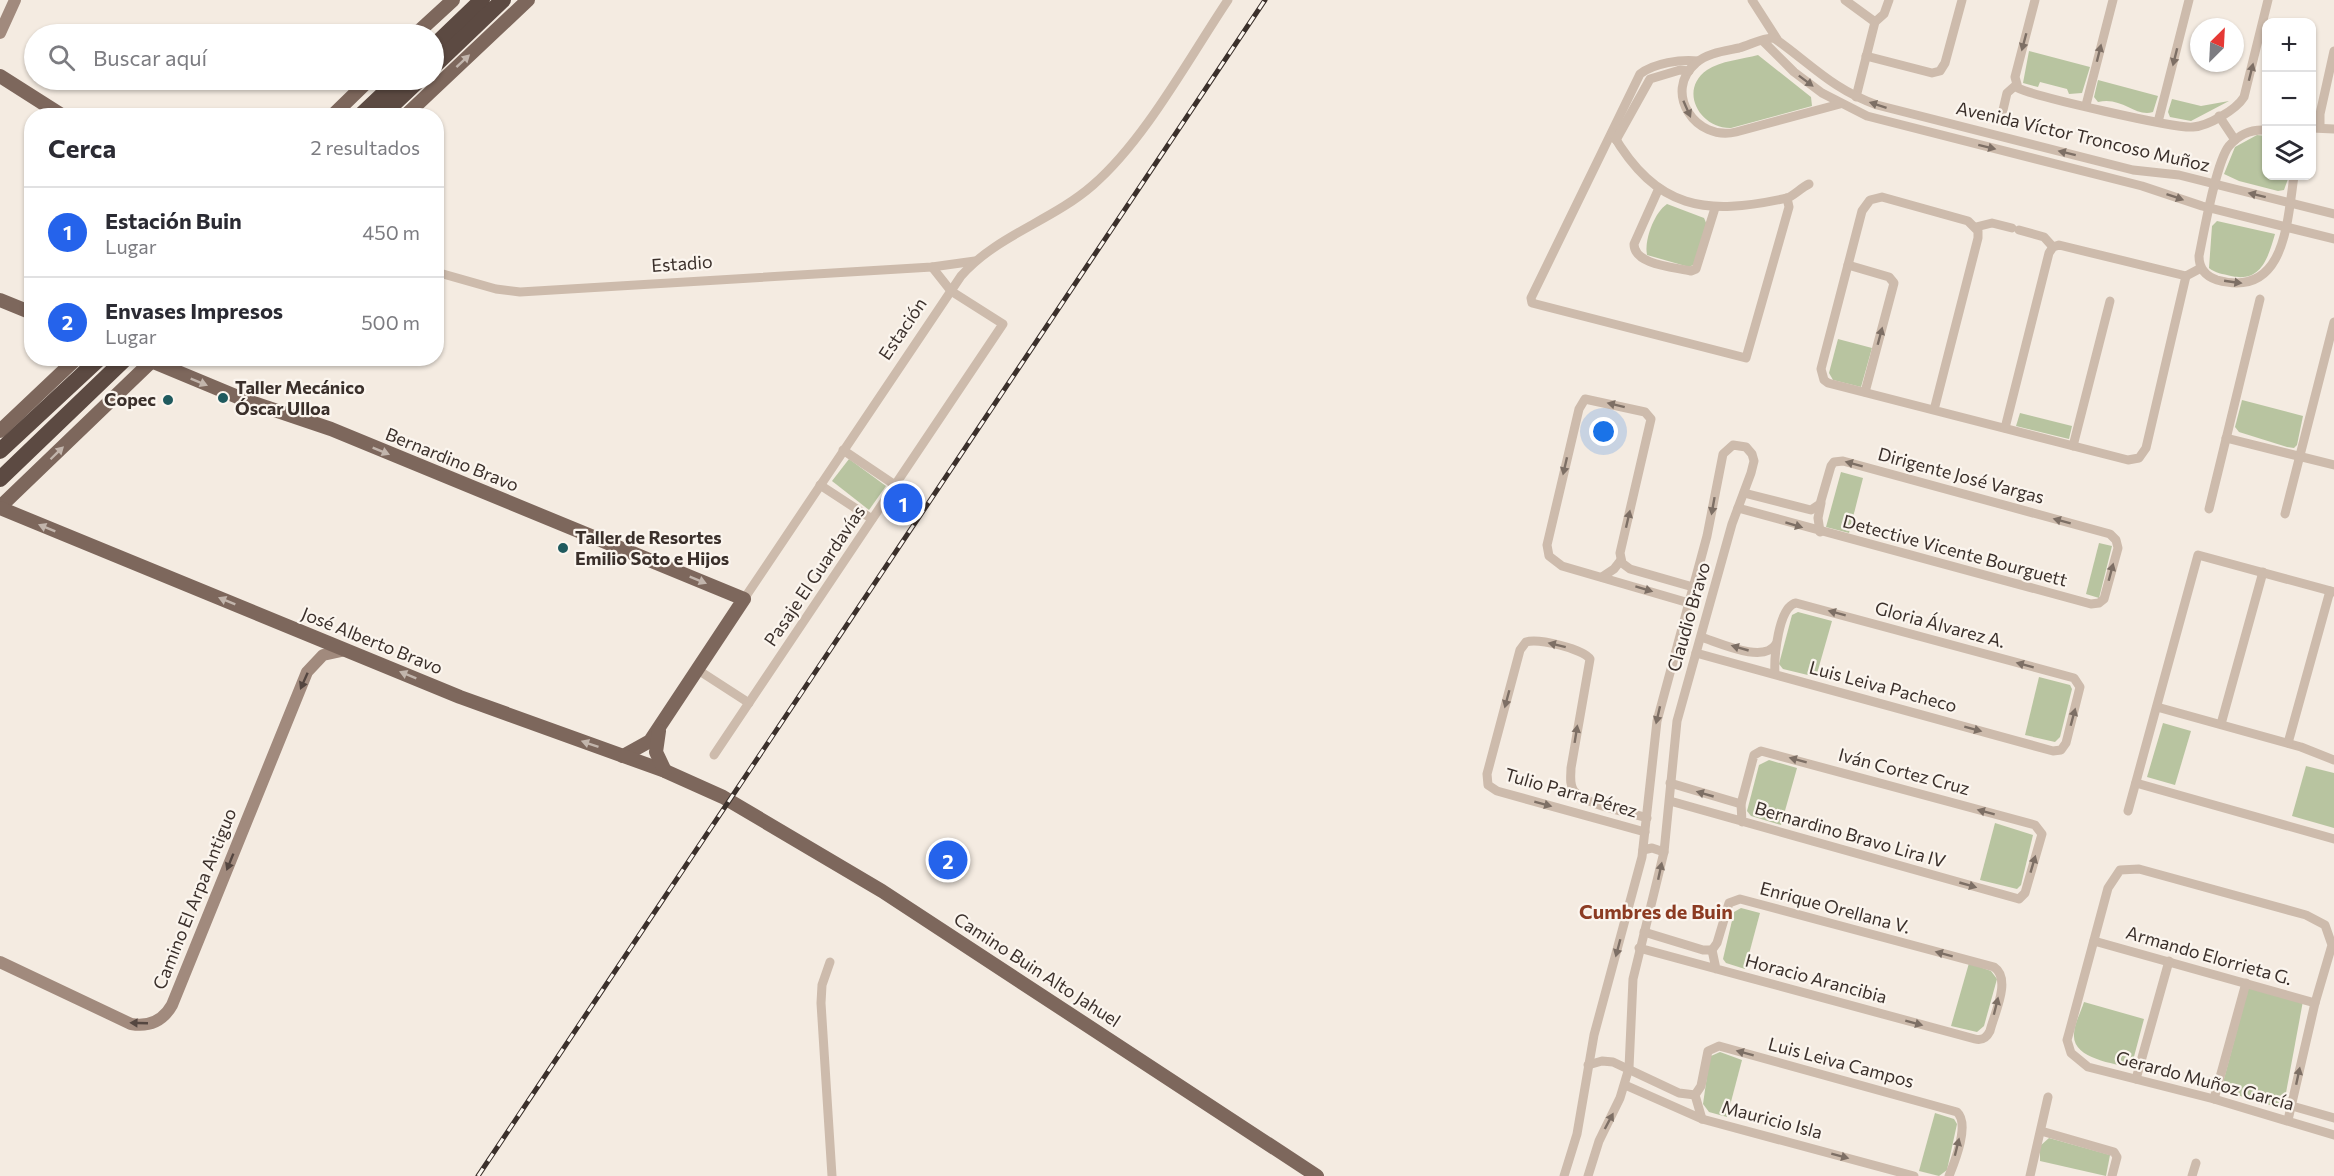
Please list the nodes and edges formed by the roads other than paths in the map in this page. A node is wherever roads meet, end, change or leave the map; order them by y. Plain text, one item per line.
1 (15, 0) edge
2 (453, 0) edge
3 (482, 0) edge
4 (503, 0) edge
5 (528, 0) edge
6 (1228, 0) edge
7 (1752, 0) edge
8 (1845, 0) edge
9 (1889, 0) edge
10 (1962, 0) edge
11 (2035, 0) edge
12 (2113, 0) edge
13 (2189, 0) edge
14 (2268, 0) edge
15 (1875, 22) junction
16 (427, 24) edge
17 (0, 33) edge
18 (444, 36) edge
19 (1777, 39) junction
20 (1763, 41) junction
21 (2334, 51) edge
22 (444, 56) edge
23 (1866, 56) junction
24 (1698, 61) junction
25 (1689, 71) junction
26 (0, 76) edge
27 (444, 79) edge
28 (2016, 85) junction
29 (359, 90) edge
30 (387, 90) edge
31 (408, 90) edge
32 (433, 90) edge
33 (1856, 97) junction
34 (1840, 104) junction
35 (2086, 105) junction
36 (50, 108) edge
37 (340, 108) edge
38 (368, 108) edge
39 (389, 108) edge
40 (413, 108) edge
41 (2003, 110) dead end
42 (1907, 113) junction
43 (2219, 117) junction
44 (2158, 122) junction
45 (1904, 127) junction
46 (2316, 127) edge
47 (2334, 129) edge
48 (2262, 130) edge
49 (1614, 136) junction
50 (2235, 140) junction
51 (2293, 180) edge
52 (1809, 184) dead end
53 (2216, 185) junction
54 (1659, 188) junction
55 (1787, 198) junction
56 (2290, 203) junction
57 (1714, 208) junction
58 (2211, 208) junction
59 (2334, 214) edge
60 (2285, 226) junction
61 (1976, 227) junction
62 (2334, 239) edge
63 (2053, 247) junction
64 (975, 261) junction
65 (1848, 265) junction
66 (932, 267) junction
67 (2201, 268) junction
68 (444, 274) edge
69 (2186, 276) junction
70 (951, 291) junction
71 (2260, 299) dead end
72 (0, 300) edge
73 (2110, 301) dead end
74 (24, 310) edge
75 (2334, 322) edge
76 (65, 366) edge
77 (91, 366) edge
78 (118, 366) edge
79 (142, 366) edge
80 (165, 366) edge
81 (1865, 393) junction
82 (1934, 410) junction
83 (2005, 428) junction
84 (0, 432) edge
85 (2226, 438) junction
86 (2073, 446) junction
87 (843, 450) junction
88 (0, 451) edge
89 (2299, 456) junction
90 (2334, 465) edge
91 (0, 478) edge
92 (820, 485) junction
93 (895, 485) junction
94 (1744, 493) junction
95 (1821, 500) junction
96 (0, 508) edge
97 (1738, 508) junction
98 (2209, 509) dead end
99 (2284, 514) dead end
100 (872, 519) junction
101 (1820, 532) junction
102 (1707, 536) junction
103 (2116, 540) joint
104 (1727, 542) junction
105 (1621, 560) junction
106 (1628, 568) junction
107 (2263, 572) junction
108 (1602, 577) junction
109 (1621, 582) junction
110 (1694, 587) junction
111 (2332, 591) edge
112 (744, 599) junction
113 (1689, 603) junction
114 (1701, 637) junction
115 (1776, 644) junction
116 (348, 650) junction
117 (1696, 653) junction
118 (698, 670) junction
119 (1775, 674) junction
120 (1663, 696) junction
121 (1683, 702) junction
122 (749, 703) junction
123 (2157, 707) junction
124 (2221, 724) junction
125 (659, 729) junction
126 (2288, 743) junction
127 (2061, 750) joint
128 (714, 755) dead end
129 (622, 756) junction
130 (2334, 760) edge
131 (665, 771) junction
132 (1670, 783) junction
133 (2136, 783) junction
134 (1574, 791) junction
135 (1670, 801) junction
136 (732, 802) joint
137 (1741, 804) junction
138 (1562, 809) junction
139 (2128, 810) dead end
140 (1647, 818) junction
141 (1742, 822) junction
142 (1645, 832) junction
143 (2334, 839) edge
144 (1643, 850) junction
145 (1664, 852) junction
146 (2022, 898) joint
147 (1644, 932) junction
148 (2094, 941) junction
149 (1640, 948) junction
150 (1712, 950) junction
151 (2169, 961) junction
152 (0, 962) edge
153 (830, 962) dead end
154 (1716, 969) junction
155 (2246, 983) junction
156 (2315, 1003) junction
157 (1984, 1039) joint
158 (1588, 1065) junction
159 (1629, 1068) junction
160 (2136, 1080) junction
161 (1625, 1085) junction
162 (1695, 1095) junction
163 (2048, 1097) dead end
164 (2214, 1099) junction
165 (2292, 1106) junction
166 (2334, 1118) edge
167 (1702, 1119) junction
168 (2288, 1120) junction
169 (2041, 1131) junction
170 (2334, 1135) edge
171 (2196, 1162) dead end
172 (832, 1176) edge
173 (1317, 1176) edge
174 (1564, 1176) edge
175 (1588, 1176) edge
176 (1914, 1176) edge
177 (1949, 1176) edge
178 (2030, 1176) edge
179 (2112, 1176) edge
180 (2192, 1176) edge

1 - 17 main road
2 - 16 main road
3 - 18 highway
4 - 22 highway
27 -> 5 main road
6 - 64 street, Estación
7 - 19 street, Avenida Víctor Troncoso Muñoz
8 - 15 street
9 - 15 street
10 - 23 street
11 -> 28 street
35 -> 12 street
13 -> 44 street
43 -> 14 street
15 - 23 street
19 - 20 street
19 - 33 street, Avenida Víctor Troncoso Muñoz
20 - 24 street
20 -> 34 street, Avenida Víctor Troncoso Muñoz
21 - 46 street
23 - 33 street
24 - 25 street
24 - 49 street
25 -> 34 street
25 - 49 street
26 - 36 main road
28 - 35 street
28 - 41 street
29 - 37 main road
30 - 38 highway
31 - 39 highway
40 -> 32 main road
42 -> 33 street, Avenida Víctor Troncoso Muñoz
34 - 45 street, Avenida Víctor Troncoso Muñoz
35 - 44 street
42 - 45 street
53 -> 42 street, Avenida Víctor Troncoso Muñoz
43 - 44 street
43 - 50 street
45 -> 58 street, Avenida Víctor Troncoso Muñoz
46 - 47 street
48 - 50 street
49 - 54 street
49 - 55 street
50 - 53 street, Avenida Víctor Troncoso Muñoz
51 - 56 street
52 - 55 street
56 -> 53 street, Avenida Víctor Troncoso Muñoz
53 - 58 street, Avenida Víctor Troncoso Muñoz
54 - 57 street
54 - 57 street
55 - 57 street
56 - 59 street, Avenida Víctor Troncoso Muñoz
56 - 60 street
58 - 60 street, Avenida Víctor Troncoso Muñoz
58 - 67 street, Avenida Víctor Troncoso Muñoz
60 - 62 street, Avenida Víctor Troncoso Muñoz
67 -> 60 street
61 - 63 street
61 - 65 street
61 - 82 street
63 - 69 street
63 - 83 street
64 - 66 street, Estadio
64 - 70 street, Estación
65 - 81 street
81 -> 65 street
66 - 68 street, Estadio
66 - 70 street
67 - 69 street
69 - 86 street
70 - 87 street, Estación
70 - 93 street, Pasaje El Guardavías
71 - 85 street
72 - 74 main road
73 - 86 street
75 - 89 street
76 - 84 main road
77 - 88 highway
78 - 91 highway
96 -> 79 main road
80 -> 112 main road, Bernardino Bravo
81 - 82 street
82 - 83 street
83 - 86 street
85 - 89 street
85 - 98 street
87 - 92 street, Estación
87 - 93 street
89 - 90 street
89 - 99 street
92 - 100 street
92 - 112 street, Estación
93 - 100 street, Pasaje El Guardavías
94 - 95 street, Dirigente José Vargas
94 - 97 street, Claudio Bravo
94 -> 102 street, Claudio Bravo
95 - 101 street, Dirigente José Vargas
103 -> 95 street, Dirigente José Vargas
116 -> 96 main road, José Alberto Bravo
97 -> 101 street, Detective Vicente Bourguett
97 - 104 street, Claudio Bravo
100 - 122 street, Pasaje El Guardavías
101 -> 103 street, Detective Vicente Bourguett
102 - 104 street, Claudio Bravo
102 - 110 street, Claudio Bravo
104 - 114 street, Claudio Bravo
105 - 106 street
105 - 108 street
105 -> 108 street
106 - 109 street
106 - 110 street
107 - 111 street
107 - 123 street
107 - 124 street
108 - 109 street
109 -> 113 street
110 - 113 street, Claudio Bravo
111 - 126 street
112 - 118 main road, Estación
113 - 120 street, Claudio Bravo
115 -> 114 street
114 - 117 street, Claudio Bravo
115 - 119 street
127 -> 115 street, Gloria Álvarez A.
129 -> 116 main road, José Alberto Bravo
116 -> 152 main road, Camino El Arpa Antiguo
117 - 119 street, Luis Leiva Pacheco
117 - 121 street, Claudio Bravo
118 - 122 street
118 - 125 main road, Estación
119 -> 127 street, Luis Leiva Pacheco
120 - 121 street, Claudio Bravo
120 -> 140 street, Claudio Bravo
121 - 132 street, Claudio Bravo
122 - 128 street, Pasaje El Guardavías
123 - 124 street
123 - 133 street
124 - 126 street
125 - 129 main road, Estación
125 - 131 main road
126 - 130 street
129 - 131 main road, José Alberto Bravo
131 - 136 main road, José Alberto Bravo
132 - 135 street, Claudio Bravo
137 -> 132 street, Bernardino Bravo Lira IV
133 - 139 street
133 - 143 street
134 - 138 street
134 -> 138 street, Tulio Parra Pérez
134 - 140 street
135 - 141 street, Bernardino Bravo Lira IV
135 - 145 street, Claudio Bravo
136 - 173 main road, Camino Buin Alto Jahuel
137 - 141 street
146 -> 137 street, Iván Cortez Cruz
138 - 142 street, Tulio Parra Pérez
140 - 142 street, Claudio Bravo
141 -> 146 street, Bernardino Bravo Lira IV
142 - 144 street, Claudio Bravo
144 - 145 street
144 -> 158 street, Claudio Bravo
147 -> 145 street, Claudio Bravo
147 - 149 street, Claudio Bravo
147 - 150 street
148 - 151 street, Armando Elorrieta G.
148 - 156 street
148 - 160 street, Gerardo Muñoz García
149 - 154 street, Horacio Arancibia
149 - 159 street, Claudio Bravo
150 - 154 street
157 -> 150 street, Enrique Orellana V.
151 - 155 street, Armando Elorrieta G.
151 - 160 street
153 - 172 street
154 -> 157 street, Horacio Arancibia
155 - 156 street, Armando Elorrieta G.
155 - 164 street
165 -> 156 street
158 - 159 street
158 - 174 street, Claudio Bravo
159 - 161 street, Claudio Bravo
159 - 162 street
160 - 164 street, Gerardo Muñoz García
161 - 167 street, Mauricio Isla
175 -> 161 street, Claudio Bravo
162 - 167 street
177 -> 162 street, Luis Leiva Campos
163 - 169 street
164 - 168 street, Gerardo Muñoz García
165 - 166 street, Gerardo Muñoz García
165 - 168 street
167 -> 176 street, Mauricio Isla
168 - 170 street, Gerardo Muñoz García
169 - 178 street
169 - 179 street
171 - 180 street

